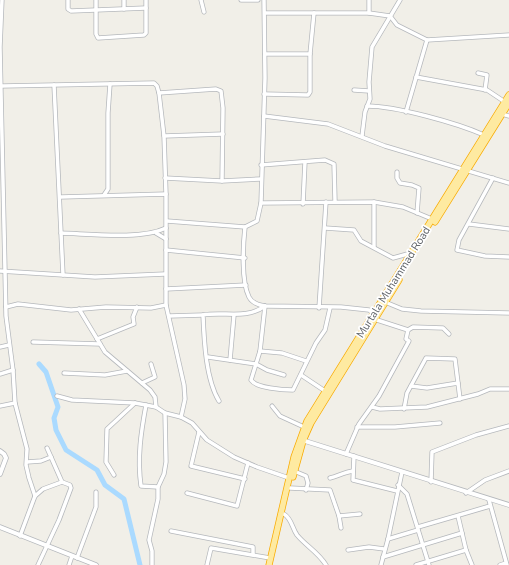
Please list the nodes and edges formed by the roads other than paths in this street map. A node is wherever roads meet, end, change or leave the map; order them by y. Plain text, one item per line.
1 (2, 0) edge
2 (68, 0) edge
3 (96, 0) edge
4 (124, 0) edge
5 (146, 0) edge
6 (201, 0) edge
7 (241, 0) edge
8 (258, 0) edge
9 (264, 0) edge
10 (369, 0) edge
11 (400, 0) edge
12 (146, 8) junction
13 (124, 9) junction
14 (96, 10) junction
15 (204, 12) dead end
16 (264, 13) junction
17 (314, 13) junction
18 (369, 13) junction
19 (390, 16) junction
20 (1, 19) edge
21 (509, 35) edge
22 (427, 40) junction
23 (0, 47) edge
24 (265, 54) junction
25 (310, 54) junction
26 (478, 73) dead end
27 (416, 77) junction
28 (1, 80) edge
29 (110, 84) junction
30 (54, 85) junction
31 (2, 86) junction
32 (354, 90) dead end
33 (484, 90) junction
34 (369, 91) junction
35 (159, 94) junction
36 (174, 94) junction
37 (264, 94) junction
38 (509, 95) edge
39 (161, 99) junction
40 (370, 99) junction
41 (507, 102) edge
42 (366, 106) junction
43 (373, 106) junction
44 (1, 108) edge
45 (406, 112) junction
46 (502, 114) junction
47 (264, 116) junction
48 (509, 116) edge
49 (223, 134) junction
50 (484, 135) junction
51 (164, 136) junction
52 (362, 136) junction
53 (305, 162) junction
54 (261, 165) junction
55 (466, 169) junction
56 (397, 172) dead end
57 (166, 178) junction
58 (493, 178) junction
59 (261, 179) junction
60 (222, 181) junction
61 (509, 183) edge
62 (2, 186) edge
63 (108, 189) junction
64 (166, 194) junction
65 (104, 195) junction
66 (112, 195) junction
67 (60, 197) junction
68 (335, 201) junction
69 (326, 202) junction
70 (374, 202) junction
71 (261, 204) junction
72 (303, 204) junction
73 (417, 212) junction
74 (432, 219) junction
75 (167, 221) junction
76 (469, 224) junction
77 (245, 227) junction
78 (166, 228) junction
79 (325, 228) junction
80 (509, 229) edge
81 (428, 230) junction
82 (61, 233) junction
83 (156, 233) junction
84 (166, 239) junction
85 (374, 247) junction
86 (166, 250) junction
87 (412, 253) junction
88 (509, 257) edge
89 (244, 258) junction
90 (0, 271) edge
91 (5, 271) junction
92 (165, 274) junction
93 (63, 275) junction
94 (246, 285) junction
95 (166, 288) junction
96 (385, 302) junction
97 (166, 305) junction
98 (265, 306) junction
99 (6, 307) junction
100 (137, 307) junction
101 (319, 308) junction
102 (330, 308) junction
103 (79, 309) junction
104 (373, 313) junction
105 (509, 313) edge
106 (203, 315) junction
107 (234, 315) junction
108 (6, 316) junction
109 (169, 316) junction
110 (0, 317) edge
111 (374, 319) junction
112 (408, 330) junction
113 (449, 334) dead end
114 (361, 336) junction
115 (96, 339) junction
116 (34, 342) dead end
117 (9, 344) junction
118 (100, 344) junction
119 (0, 347) edge
120 (260, 351) junction
121 (208, 357) junction
122 (230, 360) junction
123 (306, 361) junction
124 (151, 364) dead end
125 (256, 364) junction
126 (343, 366) junction
127 (13, 370) junction
128 (127, 371) junction
129 (64, 373) dead end
130 (0, 374) edge
131 (284, 375) dead end
132 (301, 375) junction
133 (142, 383) junction
134 (458, 383) junction
135 (411, 386) junction
136 (509, 389) edge
137 (325, 391) junction
138 (57, 396) dead end
139 (460, 399) junction
140 (219, 401) dead end
141 (16, 403) junction
142 (135, 403) junction
143 (146, 405) junction
144 (0, 406) edge
145 (272, 406) dead end
146 (372, 406) junction
147 (156, 407) junction
148 (404, 409) junction
149 (165, 413) junction
150 (181, 417) junction
151 (440, 424) dead end
152 (509, 426) edge
153 (304, 427) junction
154 (357, 427) junction
155 (199, 432) junction
156 (301, 440) junction
157 (47, 448) dead end
158 (0, 451) edge
159 (346, 454) junction
160 (354, 456) junction
161 (51, 457) junction
162 (27, 462) junction
163 (248, 463) junction
164 (353, 470) junction
165 (509, 471) edge
166 (402, 472) junction
167 (0, 474) edge
168 (291, 475) junction
169 (114, 476) dead end
170 (330, 478) dead end
171 (245, 479) junction
172 (62, 482) junction
173 (432, 482) junction
174 (398, 485) junction
175 (158, 487) junction
176 (290, 488) junction
177 (306, 490) junction
178 (397, 491) junction
179 (96, 492) dead end
180 (187, 493) dead end
181 (466, 493) junction
182 (35, 494) junction
183 (489, 500) junction
184 (509, 505) edge
185 (490, 506) junction
186 (284, 514) junction
187 (360, 514) dead end
188 (340, 516) junction
189 (458, 516) junction
190 (0, 527) edge
191 (341, 528) dead end
192 (418, 528) junction
193 (171, 531) dead end
194 (462, 533) junction
195 (20, 536) junction
196 (388, 539) junction
197 (422, 545) junction
198 (48, 547) junction
199 (384, 549) junction
200 (348, 550) dead end
201 (466, 550) junction
202 (253, 554) junction
203 (72, 556) junction
204 (383, 557) junction
205 (77, 558) junction
206 (270, 558) junction
207 (428, 563) edge
208 (506, 564) edge
209 (38, 565) edge
210 (69, 565) edge
211 (96, 565) edge
212 (152, 565) edge
213 (207, 565) edge
214 (269, 565) edge
215 (273, 565) edge
216 (326, 565) edge
217 (381, 565) edge
218 (416, 565) edge
219 (472, 565) edge
220 (500, 565) edge

1 - 20 street
2 - 14 street
3 - 14 street
4 - 13 street
5 - 12 street
6 - 15 street
7 - 8 street
9 - 16 street
10 - 18 street
11 - 19 street
12 - 13 street
12 - 14 street
13 - 14 street
16 - 17 street
16 - 24 street
17 - 18 street
17 - 25 street
18 - 19 street
19 - 22 street
19 - 34 street
20 - 23 street
21 - 22 street
22 - 27 street
23 - 28 street
24 - 25 street
24 - 37 street
25 - 37 street
26 - 33 street
27 - 33 street
27 - 45 street
28 - 31 street
29 - 30 street
29 - 35 street
29 - 63 street
30 - 31 street
30 - 67 street
31 - 44 street
32 - 34 street
33 - 41 street
34 - 40 street
35 - 36 street
35 - 39 street
36 - 39 street
36 - 49 street
37 - 47 street
38 - 41 highway, Murtala Muhammad Road
39 - 51 street
40 - 42 street
40 - 43 street
41 - 46 highway, Murtala Muhammad Road
41 - 50 highway, Murtala Muhammad Road
42 - 43 street
42 - 52 street
43 - 45 street
44 - 62 street
45 - 50 street
46 - 48 street
46 - 55 highway, Murtala Muhammad Road
47 - 52 street
47 - 54 street
49 - 51 street
49 - 60 street
50 - 55 highway, Murtala Muhammad Road
51 - 57 street
52 - 55 street
53 - 54 street
53 - 68 street
53 - 72 street
54 - 59 street
55 - 58 street
55 - 74 highway, Murtala Muhammad Road
55 - 81 highway, Murtala Muhammad Road
56 - 73 street
57 - 60 street
57 - 64 street
58 - 61 street
58 - 76 street
59 - 60 street
59 - 71 street
62 - 91 street
63 - 65 street
63 - 66 street
64 - 66 street
64 - 75 street
65 - 66 street
65 - 67 street
67 - 82 street
68 - 69 street
68 - 70 street
69 - 72 street
69 - 79 street
70 - 73 street
70 - 85 street
71 - 72 street
71 - 77 street
73 - 74 street
74 - 81 highway, Murtala Muhammad Road
75 - 77 street
75 - 78 street
76 - 80 street
76 - 88 street
77 - 89 street
78 - 83 street
78 - 84 street
79 - 85 street
79 - 101 street
81 - 87 highway, Murtala Muhammad Road
81 - 96 highway, Murtala Muhammad Road
82 - 83 street
82 - 93 street
83 - 84 street
84 - 86 street
85 - 87 street
86 - 89 street
86 - 92 street
87 - 104 highway, Murtala Muhammad Road
89 - 94 street
90 - 91 street
91 - 93 street
91 - 99 street
92 - 93 street
92 - 95 street
94 - 95 street
94 - 98 street
95 - 97 street
96 - 105 street
96 - 111 highway, Murtala Muhammad Road
97 - 100 street
97 - 109 street
98 - 101 street
98 - 107 street
98 - 120 street
99 - 103 street
99 - 108 street
100 - 103 street
100 - 115 street
101 - 102 street
102 - 104 street
102 - 123 street
103 - 115 street
104 - 114 highway, Murtala Muhammad Road
106 - 107 street
106 - 109 street
106 - 121 street
107 - 122 street
108 - 110 street
108 - 117 street
109 - 150 street
111 - 112 street
111 - 114 highway, Murtala Muhammad Road
112 - 113 street
112 - 146 street
114 - 126 highway, Murtala Muhammad Road
115 - 118 street
116 - 118 street
117 - 119 street
117 - 127 street
118 - 128 street
120 - 123 street
120 - 125 street
121 - 122 street
121 - 140 street
122 - 125 street
123 - 132 street
124 - 133 street
125 - 131 street
125 - 132 street
126 - 137 highway, Murtala Muhammad Road
126 - 156 highway, Murtala Muhammad Road
127 - 130 street
127 - 141 street
128 - 129 street
128 - 133 street
132 - 137 street
133 - 147 street
134 - 135 street
134 - 135 street
134 - 139 street
135 - 148 street
136 - 139 street
137 - 153 highway, Murtala Muhammad Road
138 - 142 street
139 - 148 street
141 - 144 street
141 - 162 street
142 - 143 street
142 - 169 street
143 - 147 street
143 - 175 street
145 - 153 street
146 - 148 street
146 - 154 street
147 - 149 street
149 - 150 street
149 - 175 street
150 - 155 street
151 - 154 street
152 - 173 street
153 - 156 highway, Murtala Muhammad Road
154 - 159 street
155 - 163 street
155 - 171 street
156 - 159 street
156 - 168 highway, Murtala Muhammad Road
157 - 161 street
158 - 167 street
159 - 160 street
160 - 164 street
160 - 166 street
161 - 162 street
161 - 172 street
162 - 182 street
163 - 168 street
163 - 171 street
164 - 170 street
164 - 178 street
165 - 181 street
166 - 173 street
166 - 174 street
168 - 176 highway
168 - 177 street
168 - 206 highway
171 - 180 street
172 - 182 street
172 - 198 street
173 - 181 street
174 - 178 street
174 - 192 street
175 - 212 street
176 - 177 street
176 - 186 highway
177 - 188 street
178 - 196 street
179 - 205 street
181 - 183 street
182 - 195 street
183 - 184 street
183 - 185 street
185 - 189 street
185 - 208 street
186 - 215 highway
186 - 216 street
187 - 188 street
188 - 191 street
189 - 192 street
189 - 194 street
190 - 195 street
192 - 196 street
192 - 197 street
193 - 202 street
194 - 197 street
194 - 201 street
195 - 198 street
196 - 199 street
197 - 204 street
197 - 207 street
198 - 203 street
198 - 209 street
199 - 200 street
199 - 204 street
201 - 207 street
201 - 219 street
202 - 206 street
202 - 213 street
203 - 205 street
203 - 210 street
204 - 217 street
205 - 211 street
206 - 214 highway
207 - 218 street
208 - 220 street

